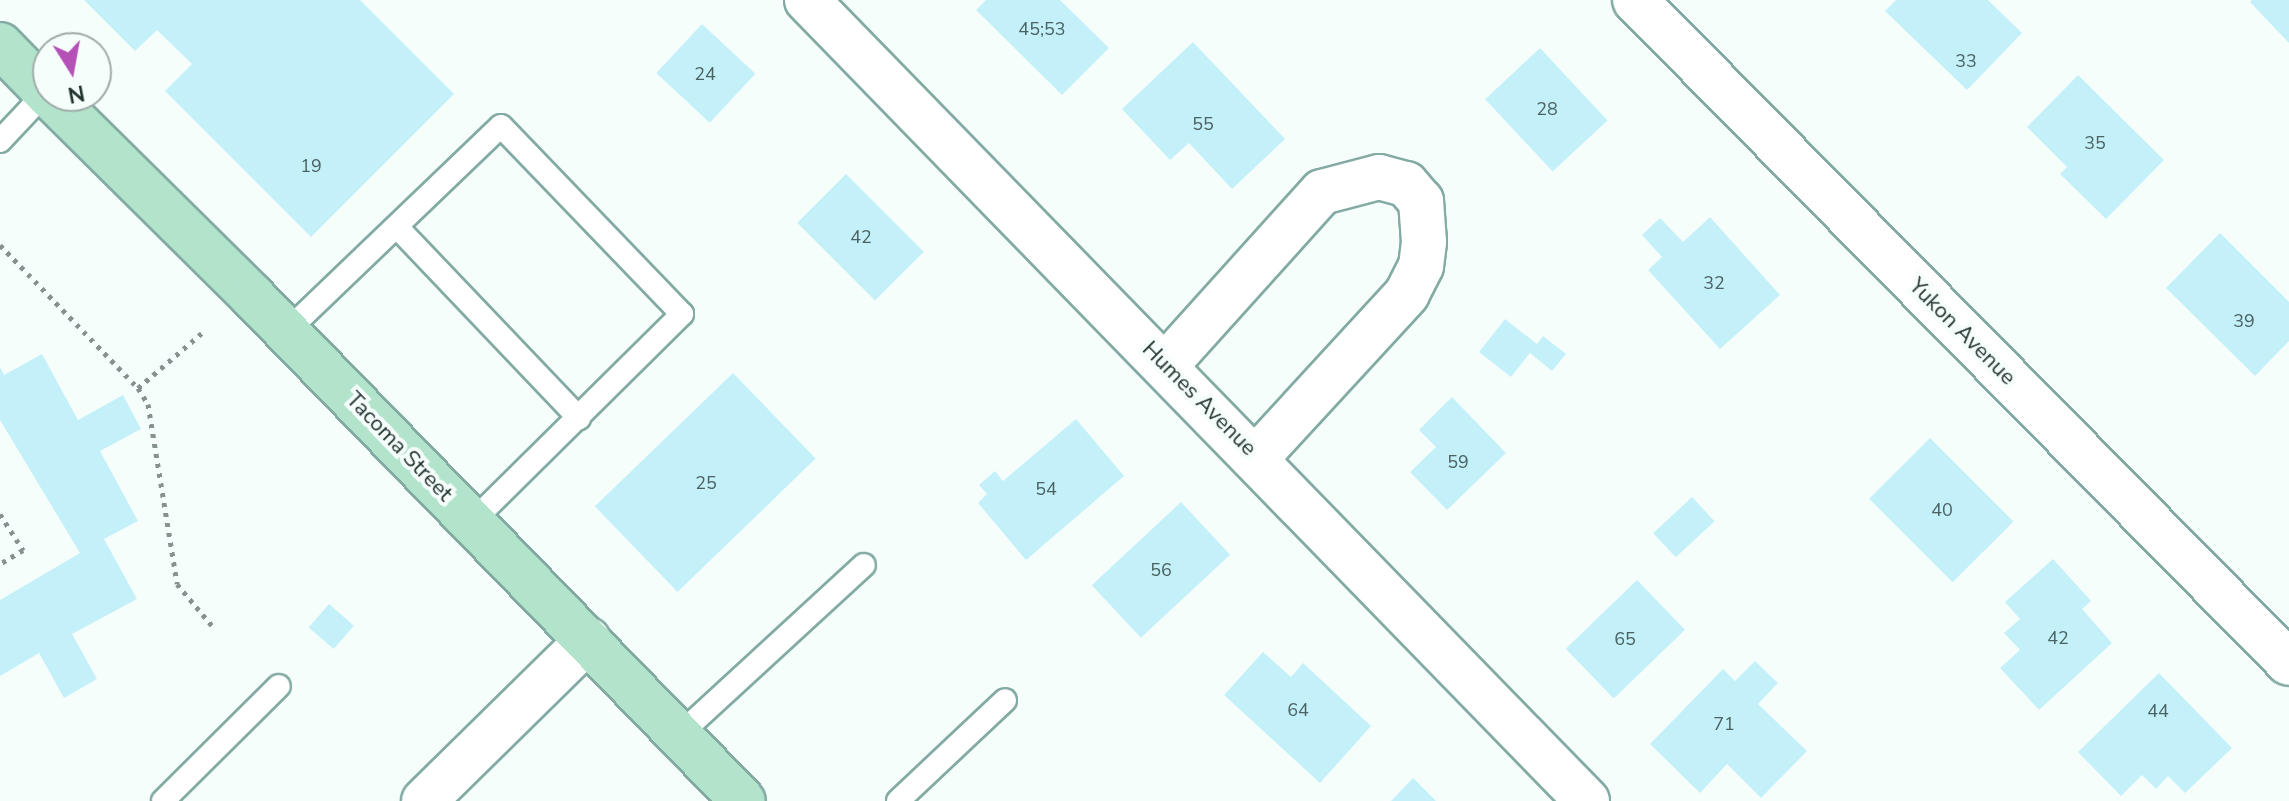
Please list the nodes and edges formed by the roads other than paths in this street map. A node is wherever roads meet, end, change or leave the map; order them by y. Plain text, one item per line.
1 (807, 0) edge
2 (1635, 0) edge
3 (0, 45) edge
4 (32, 78) edge
5 (32, 110) edge
6 (66, 112) edge
7 (0, 141) edge
8 (397, 227) junction
9 (287, 331) junction
10 (1166, 365) junction
11 (579, 418) junction
12 (1257, 457) junction
13 (472, 522) junction
14 (864, 565) dead end
15 (588, 640) junction
16 (2289, 663) edge
17 (279, 686) dead end
18 (1005, 700) dead end
19 (679, 735) junction
20 (163, 801) edge
21 (424, 801) edge
22 (743, 801) edge
23 (898, 801) edge
24 (1587, 801) edge

1 - 10 street, Humes Avenue
2 - 16 street, Yukon Avenue
3 - 4 street, Tacoma Street
5 - 7 lane
6 - 9 street, Tacoma Street
8 - 9 lane
8 - 11 lane
8 - 11 lane
9 - 13 street, Tacoma Street
10 - 12 street, Humes Avenue
10 - 12 street
11 - 13 lane
12 - 24 street, Humes Avenue
13 - 15 street, Tacoma Street
14 - 19 lane
15 - 19 street, Tacoma Street
15 - 21 street
17 - 20 lane
18 - 23 lane
19 - 22 street, Tacoma Street

